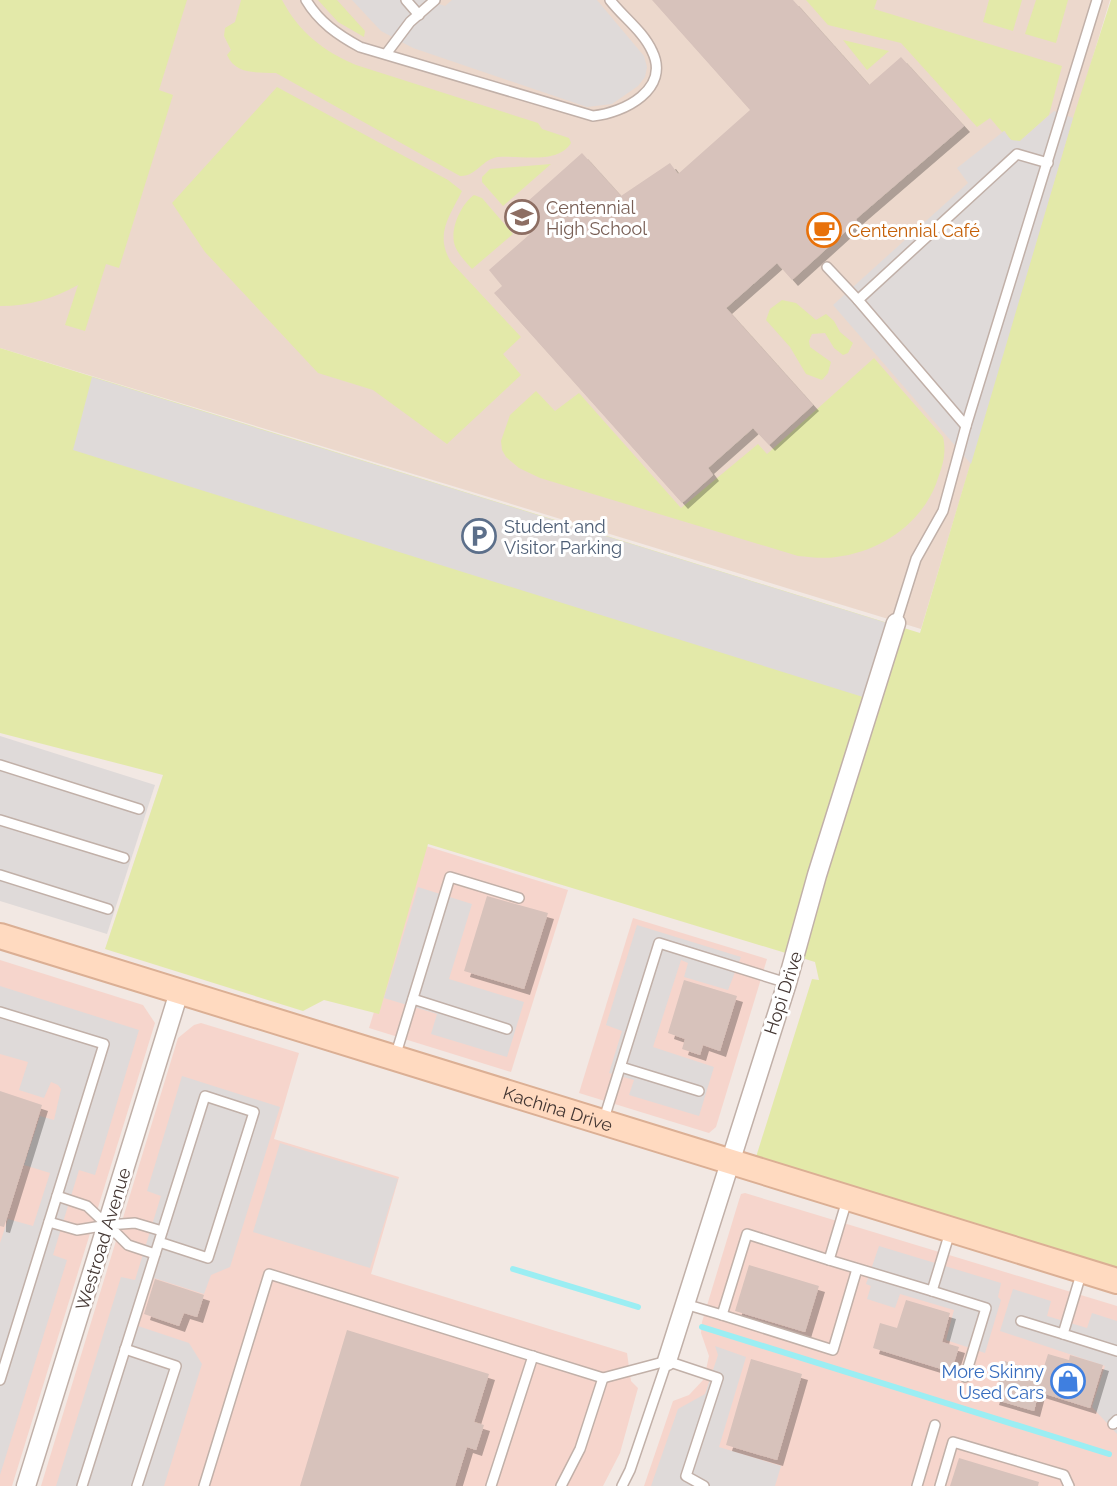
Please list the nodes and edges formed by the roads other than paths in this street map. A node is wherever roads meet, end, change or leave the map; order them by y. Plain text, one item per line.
1 (306, 0) edge
2 (406, 0) edge
3 (435, 0) edge
4 (610, 0) edge
5 (1097, 0) edge
6 (419, 15) junction
7 (386, 54) junction
8 (1048, 163) junction
9 (827, 267) dead end
10 (858, 300) junction
11 (966, 426) junction
12 (896, 623) joint
13 (0, 765) edge
14 (138, 809) dead end
15 (0, 820) edge
16 (124, 858) dead end
17 (0, 874) edge
18 (519, 898) dead end
19 (108, 909) dead end
20 (0, 936) edge
21 (787, 983) junction
22 (179, 992) junction
23 (413, 999) junction
24 (0, 1012) edge
25 (507, 1029) dead end
26 (395, 1059) junction
27 (621, 1067) junction
28 (699, 1091) dead end
29 (602, 1124) junction
30 (728, 1163) junction
31 (57, 1196) junction
32 (848, 1199) junction
33 (49, 1222) junction
34 (108, 1225) junction
35 (950, 1230) junction
36 (162, 1231) junction
37 (159, 1242) junction
38 (155, 1254) junction
39 (829, 1260) junction
40 (857, 1269) junction
41 (1083, 1270) junction
42 (1117, 1281) edge
43 (932, 1291) junction
44 (685, 1304) junction
45 (722, 1315) junction
46 (1021, 1321) dead end
47 (1063, 1334) junction
48 (125, 1349) junction
49 (1117, 1351) edge
50 (533, 1356) junction
51 (667, 1361) junction
52 (965, 1377) dead end
53 (603, 1378) junction
54 (0, 1380) edge
55 (935, 1425) dead end
56 (26, 1486) edge
57 (82, 1486) edge
58 (137, 1486) edge
59 (204, 1486) edge
60 (491, 1486) edge
61 (561, 1486) edge
62 (622, 1486) edge
63 (704, 1486) edge
64 (917, 1486) edge
65 (940, 1486) edge
66 (1069, 1486) edge

1 - 7 lane
2 - 6 lane
3 - 6 lane
4 - 7 lane
5 - 8 lane
6 - 7 lane
8 - 10 lane
8 - 11 lane
9 - 10 lane
10 - 11 lane
11 - 12 lane
12 - 21 street, Hopi Drive
13 - 14 lane
15 - 16 lane
17 - 19 lane
18 - 23 lane
20 - 22 street, Kachina Drive
21 - 27 lane
21 - 30 street, Hopi Drive
22 - 26 street, Kachina Drive
22 - 34 street, Westroad Avenue
23 - 25 lane
23 - 26 lane
24 - 31 lane
26 - 29 street, Kachina Drive
27 - 28 lane
27 - 29 lane
29 - 30 street, Kachina Drive
30 - 32 street, Kachina Drive
30 - 44 street, Hopi Drive
31 - 33 lane
31 - 34 lane
32 - 35 street, Kachina Drive
32 - 39 lane
33 - 34 lane
33 - 54 lane
34 - 36 lane
34 - 38 lane
34 - 56 street, Westroad Avenue
35 - 41 street, Kachina Drive
35 - 43 lane
36 - 37 lane
36 - 37 lane
37 - 38 lane
38 - 48 lane
39 - 40 lane
39 - 45 lane
40 - 43 lane
40 - 45 lane
41 - 42 street, Kachina Drive
41 - 47 lane
43 - 52 lane
44 - 45 lane
44 - 51 street, Hopi Drive
46 - 47 lane
47 - 49 lane
48 - 57 lane
48 - 58 lane
50 - 53 lane
50 - 59 lane
50 - 60 lane
51 - 53 lane
51 - 62 lane
51 - 63 lane
53 - 61 lane
55 - 64 lane
65 - 66 lane

